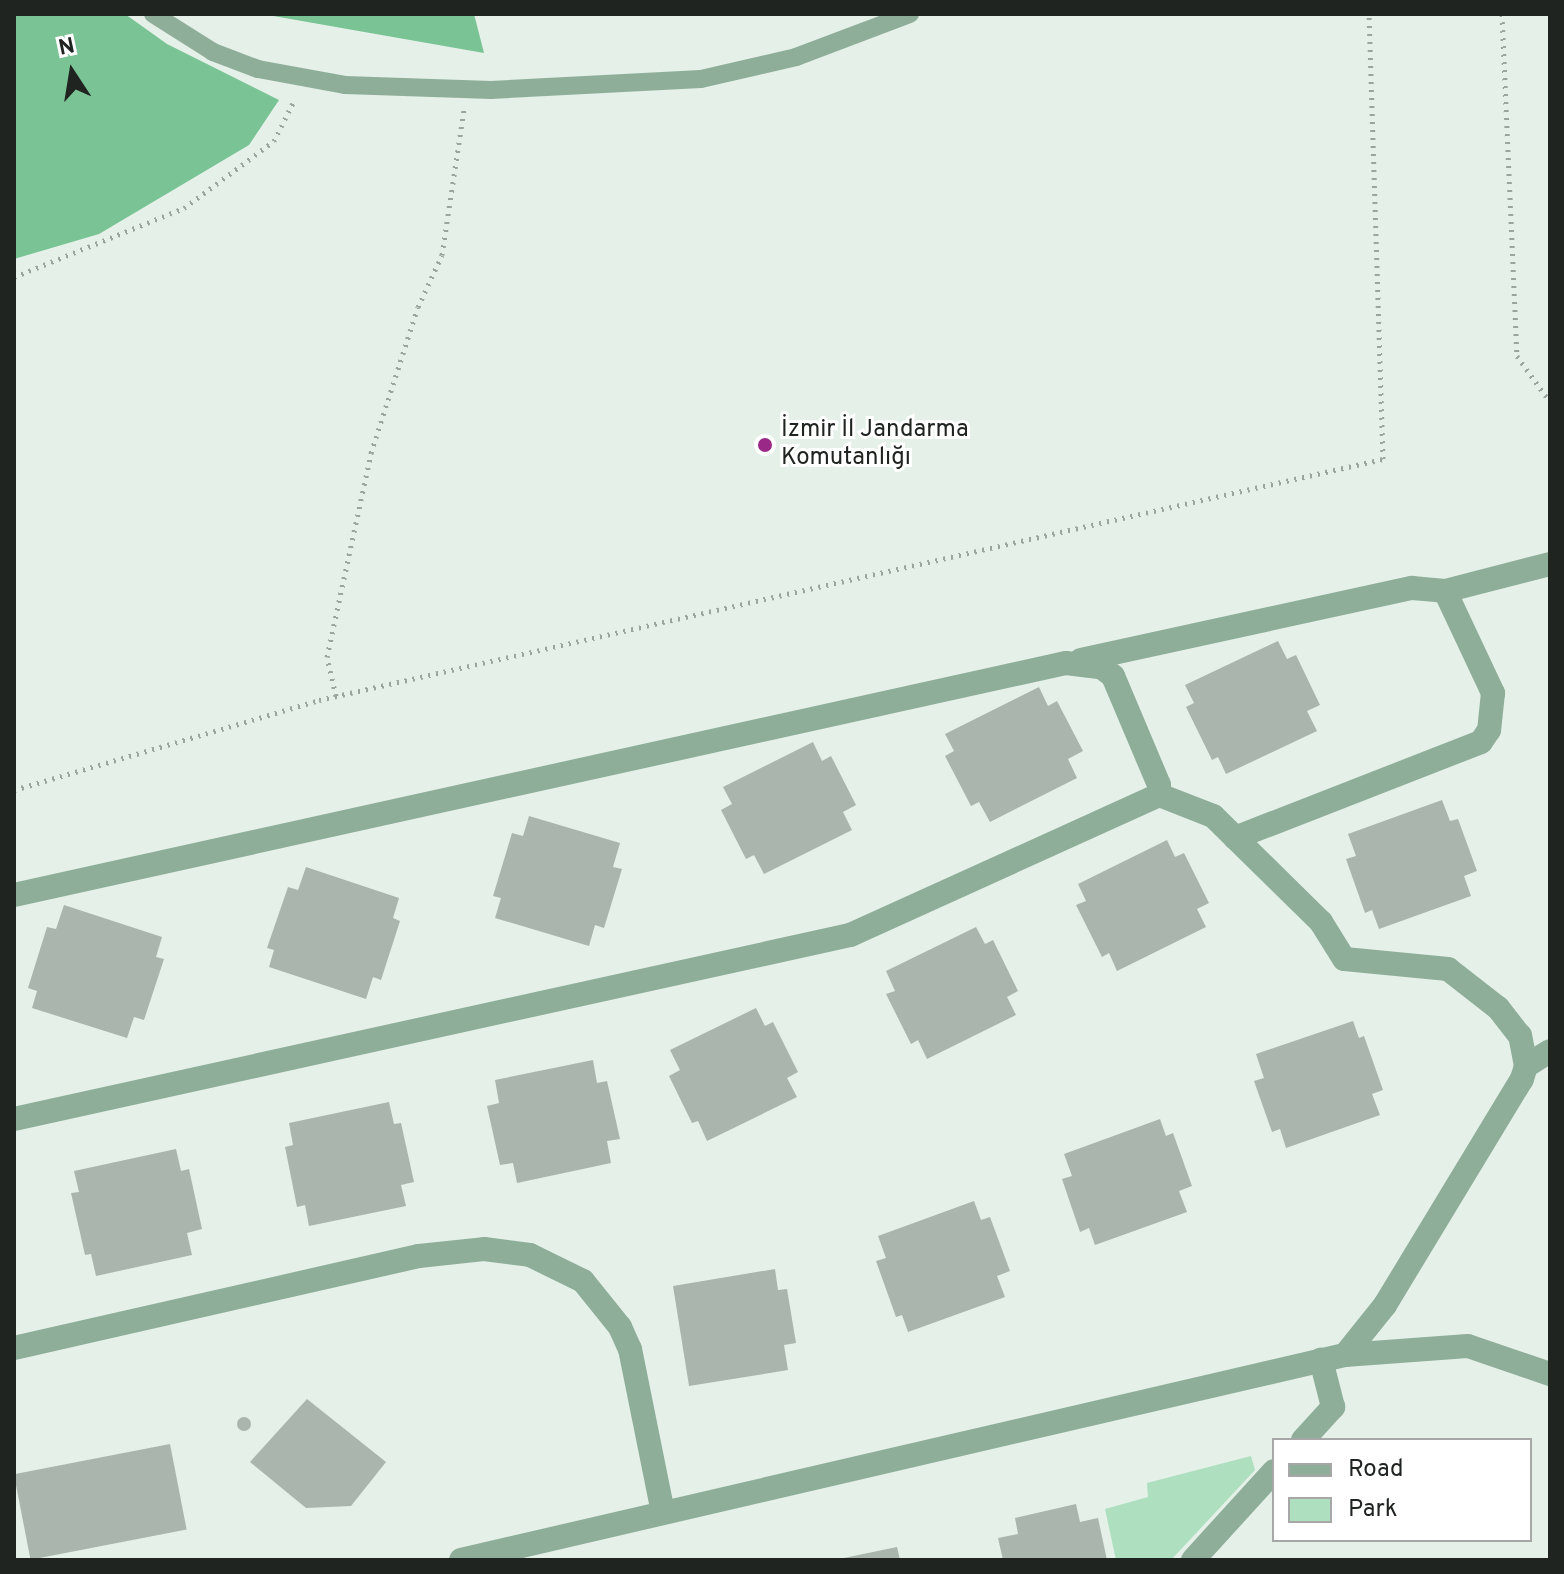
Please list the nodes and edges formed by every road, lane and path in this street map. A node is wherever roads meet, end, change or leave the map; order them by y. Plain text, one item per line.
1 (153, 14) edge
2 (910, 14) edge
3 (1369, 14) edge
4 (1502, 14) edge
5 (305, 78) junction
6 (468, 90) junction
7 (14, 277) edge
8 (1550, 402) edge
9 (1550, 564) edge
10 (1445, 591) junction
11 (1066, 663) junction
12 (336, 696) junction
13 (14, 790) edge
14 (1159, 795) junction
15 (1235, 838) junction
16 (14, 895) edge
17 (1550, 1051) edge
18 (1526, 1066) junction
19 (14, 1119) edge
20 (14, 1348) edge
21 (1333, 1358) junction
22 (1550, 1374) edge
23 (1305, 1438) edge
24 (1272, 1473) edge
25 (663, 1513) junction
26 (461, 1560) edge
27 (1193, 1560) edge

1 - 5 lane
2 - 6 lane
3 - 12 path
4 - 8 path
5 - 6 lane
5 - 7 path
6 - 12 path
9 - 10 street
10 - 11 street
10 - 15 street
11 - 14 street
11 - 16 street
12 - 13 path
14 - 15 street
14 - 19 street
15 - 18 street
17 - 18 street
18 - 21 street
20 - 25 street
21 - 22 street
21 - 23 street
21 - 25 street
24 - 27 street
25 - 26 street

